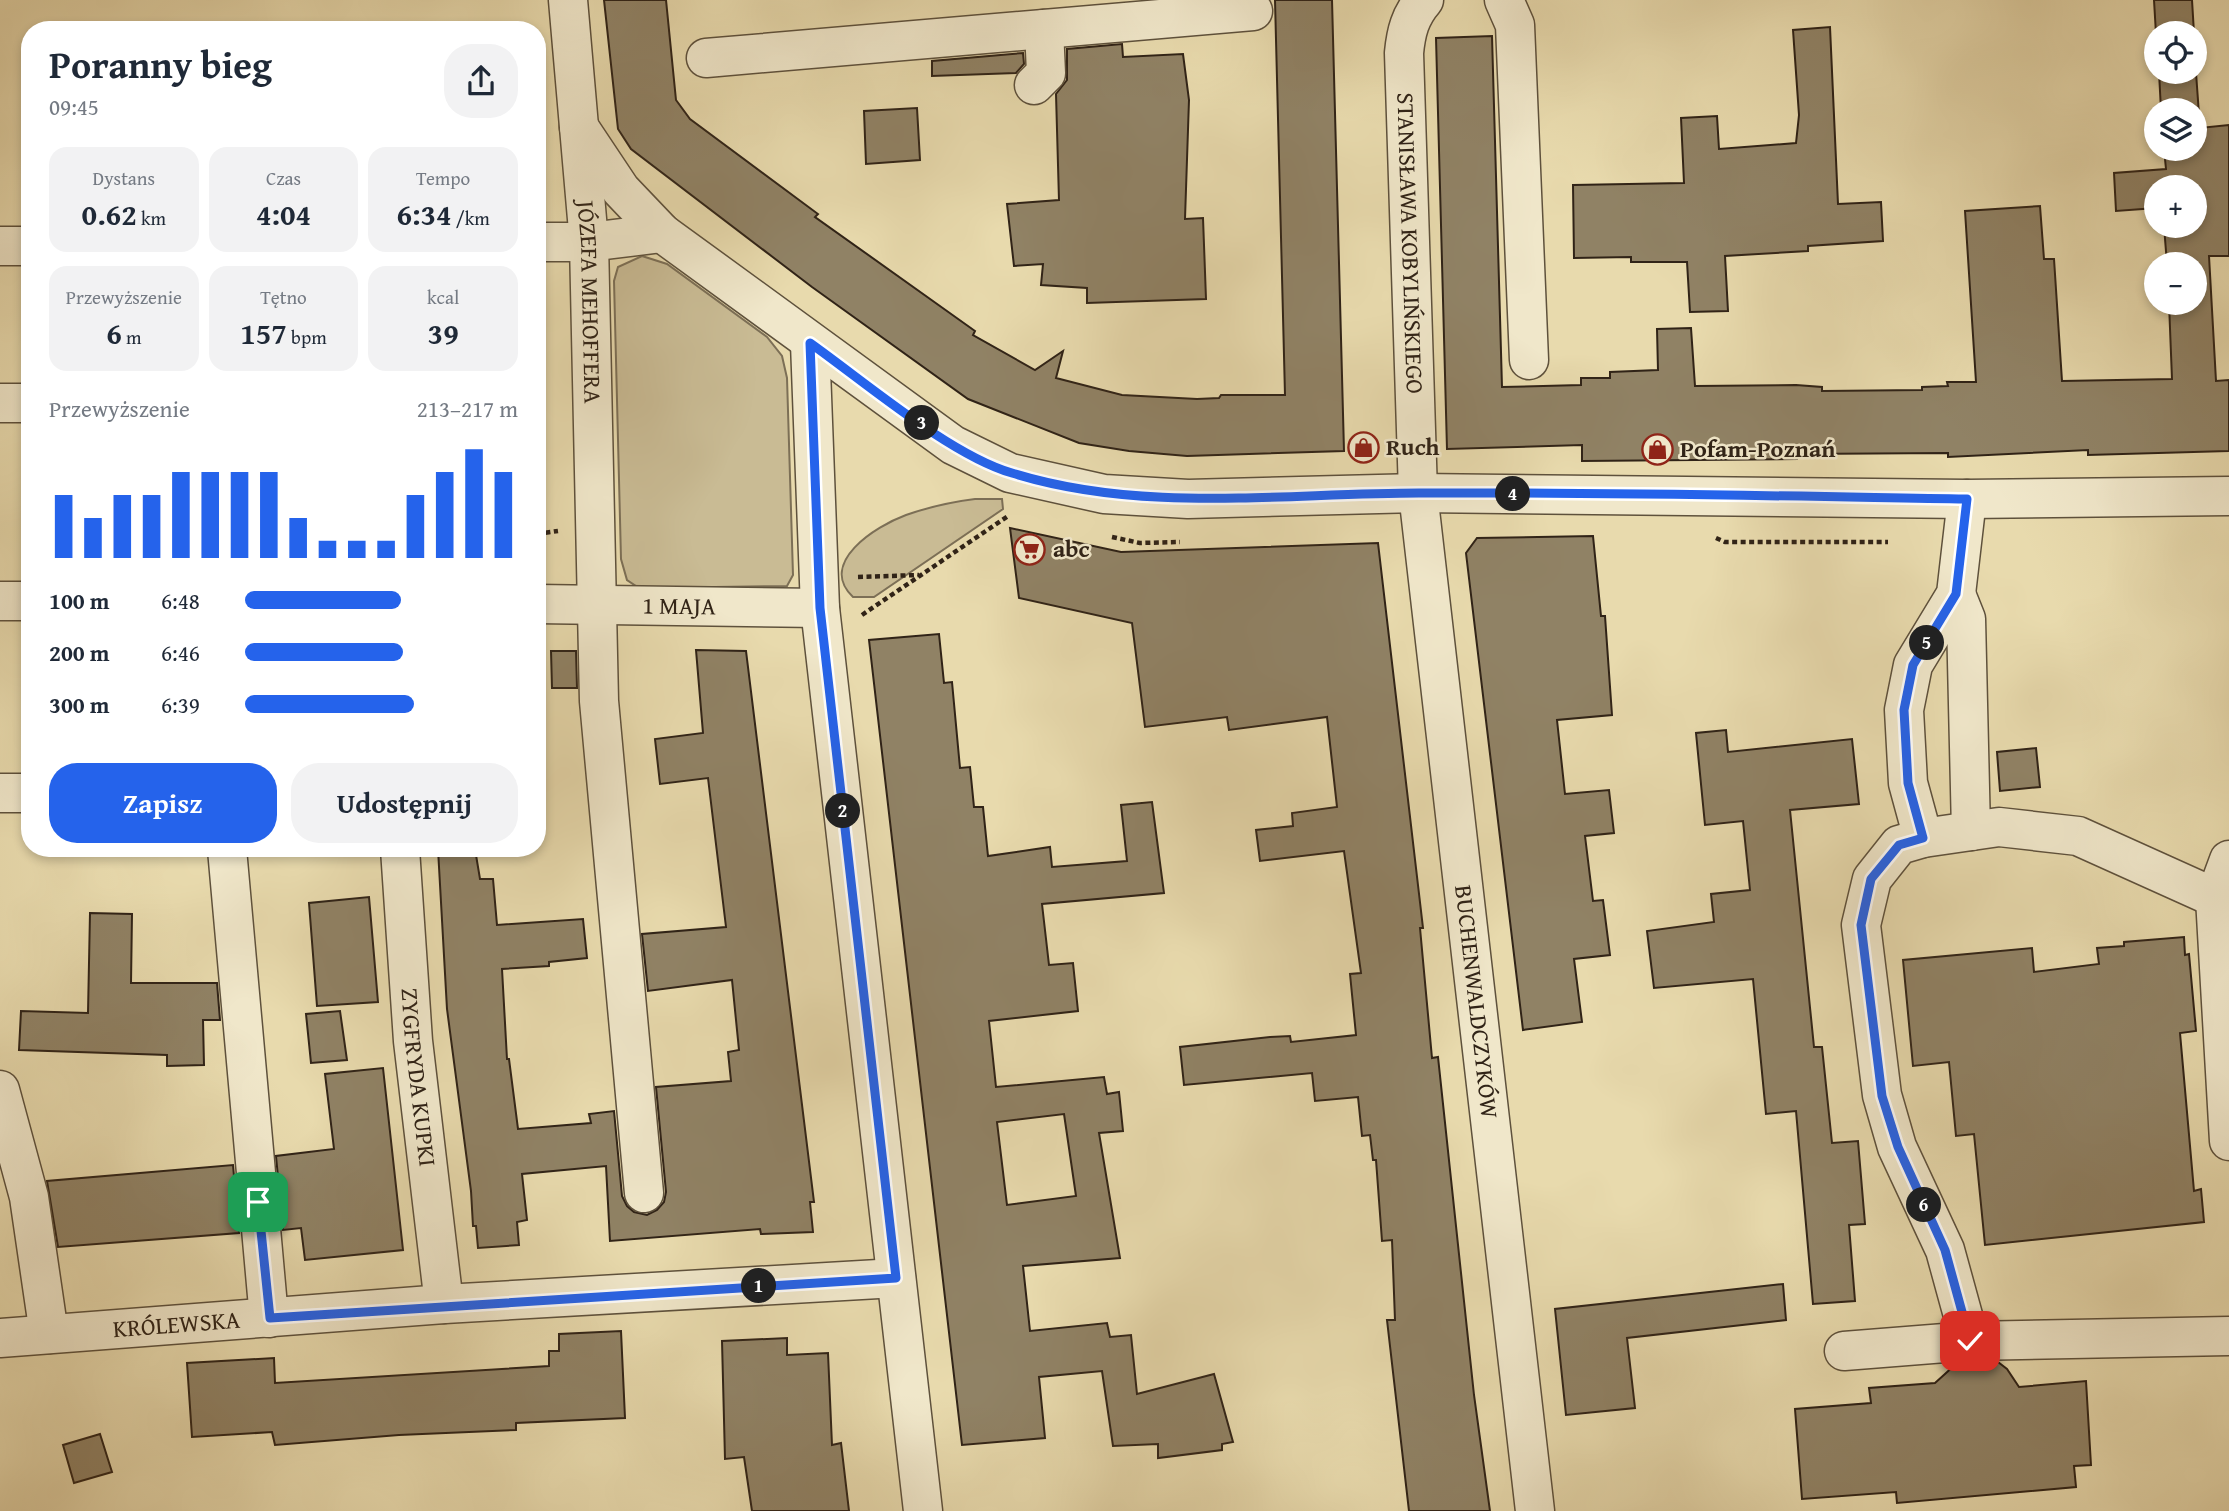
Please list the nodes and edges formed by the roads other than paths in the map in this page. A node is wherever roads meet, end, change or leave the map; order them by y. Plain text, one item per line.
1 (568, 0) edge
2 (1424, 0) edge
3 (1504, 0) edge
4 (1253, 10) dead end
5 (1044, 29) junction
6 (706, 58) dead end
7 (1034, 85) dead end
8 (579, 127) junction
9 (662, 233) junction
10 (546, 242) edge
11 (589, 242) junction
12 (0, 246) edge
13 (21, 246) edge
14 (810, 343) junction
15 (1530, 360) dead end
16 (0, 403) edge
17 (21, 403) edge
18 (1418, 493) junction
19 (2229, 496) edge
20 (1967, 499) junction
21 (1956, 594) junction
22 (0, 601) edge
23 (21, 601) edge
24 (546, 604) edge
25 (599, 604) junction
26 (820, 608) junction
27 (0, 793) edge
28 (21, 793) edge
29 (1971, 831) junction
30 (1923, 838) junction
31 (228, 857) edge
32 (401, 857) edge
33 (2229, 860) edge
34 (2222, 901) edge
35 (0, 1090) edge
36 (2229, 1141) edge
37 (644, 1193) dead end
38 (896, 1278) junction
39 (444, 1304) junction
40 (270, 1318) junction
41 (49, 1334) junction
42 (2229, 1336) edge
43 (0, 1338) edge
44 (1970, 1341) junction
45 (1844, 1351) dead end
46 (923, 1511) edge
47 (1535, 1511) edge

1 - 8 street, JÓZEFA MEHOFFERA
2 - 18 street, STANISŁAWA KOBYLIŃSKIEGO
3 - 15 street
4 - 5 street
5 - 6 street
5 - 7 street
8 - 9 street
8 - 11 street, JÓZEFA MEHOFFERA
9 - 11 street
9 - 14 street
10 - 11 street
11 - 25 street, JÓZEFA MEHOFFERA
12 - 13 street
14 - 18 street
14 - 26 street
16 - 17 street
18 - 20 street
18 - 47 street, BUCHENWALDCZYKÓW
19 - 20 street
20 - 21 street
21 - 29 street
21 - 30 street
22 - 23 street
24 - 25 street, 1 MAJA
25 - 26 street, 1 MAJA
25 - 37 street, JÓZEFA MEHOFFERA
26 - 38 street
27 - 28 street
29 - 30 street
29 - 34 street
30 - 44 street
31 - 40 street
32 - 39 street, ZYGFRYDA KUPKI
33 - 34 street
34 - 36 street
35 - 41 street
38 - 39 street, KRÓLEWSKA
38 - 46 street
39 - 40 street, KRÓLEWSKA
40 - 41 street, KRÓLEWSKA
41 - 43 street, KRÓLEWSKA
42 - 44 street
44 - 45 street

